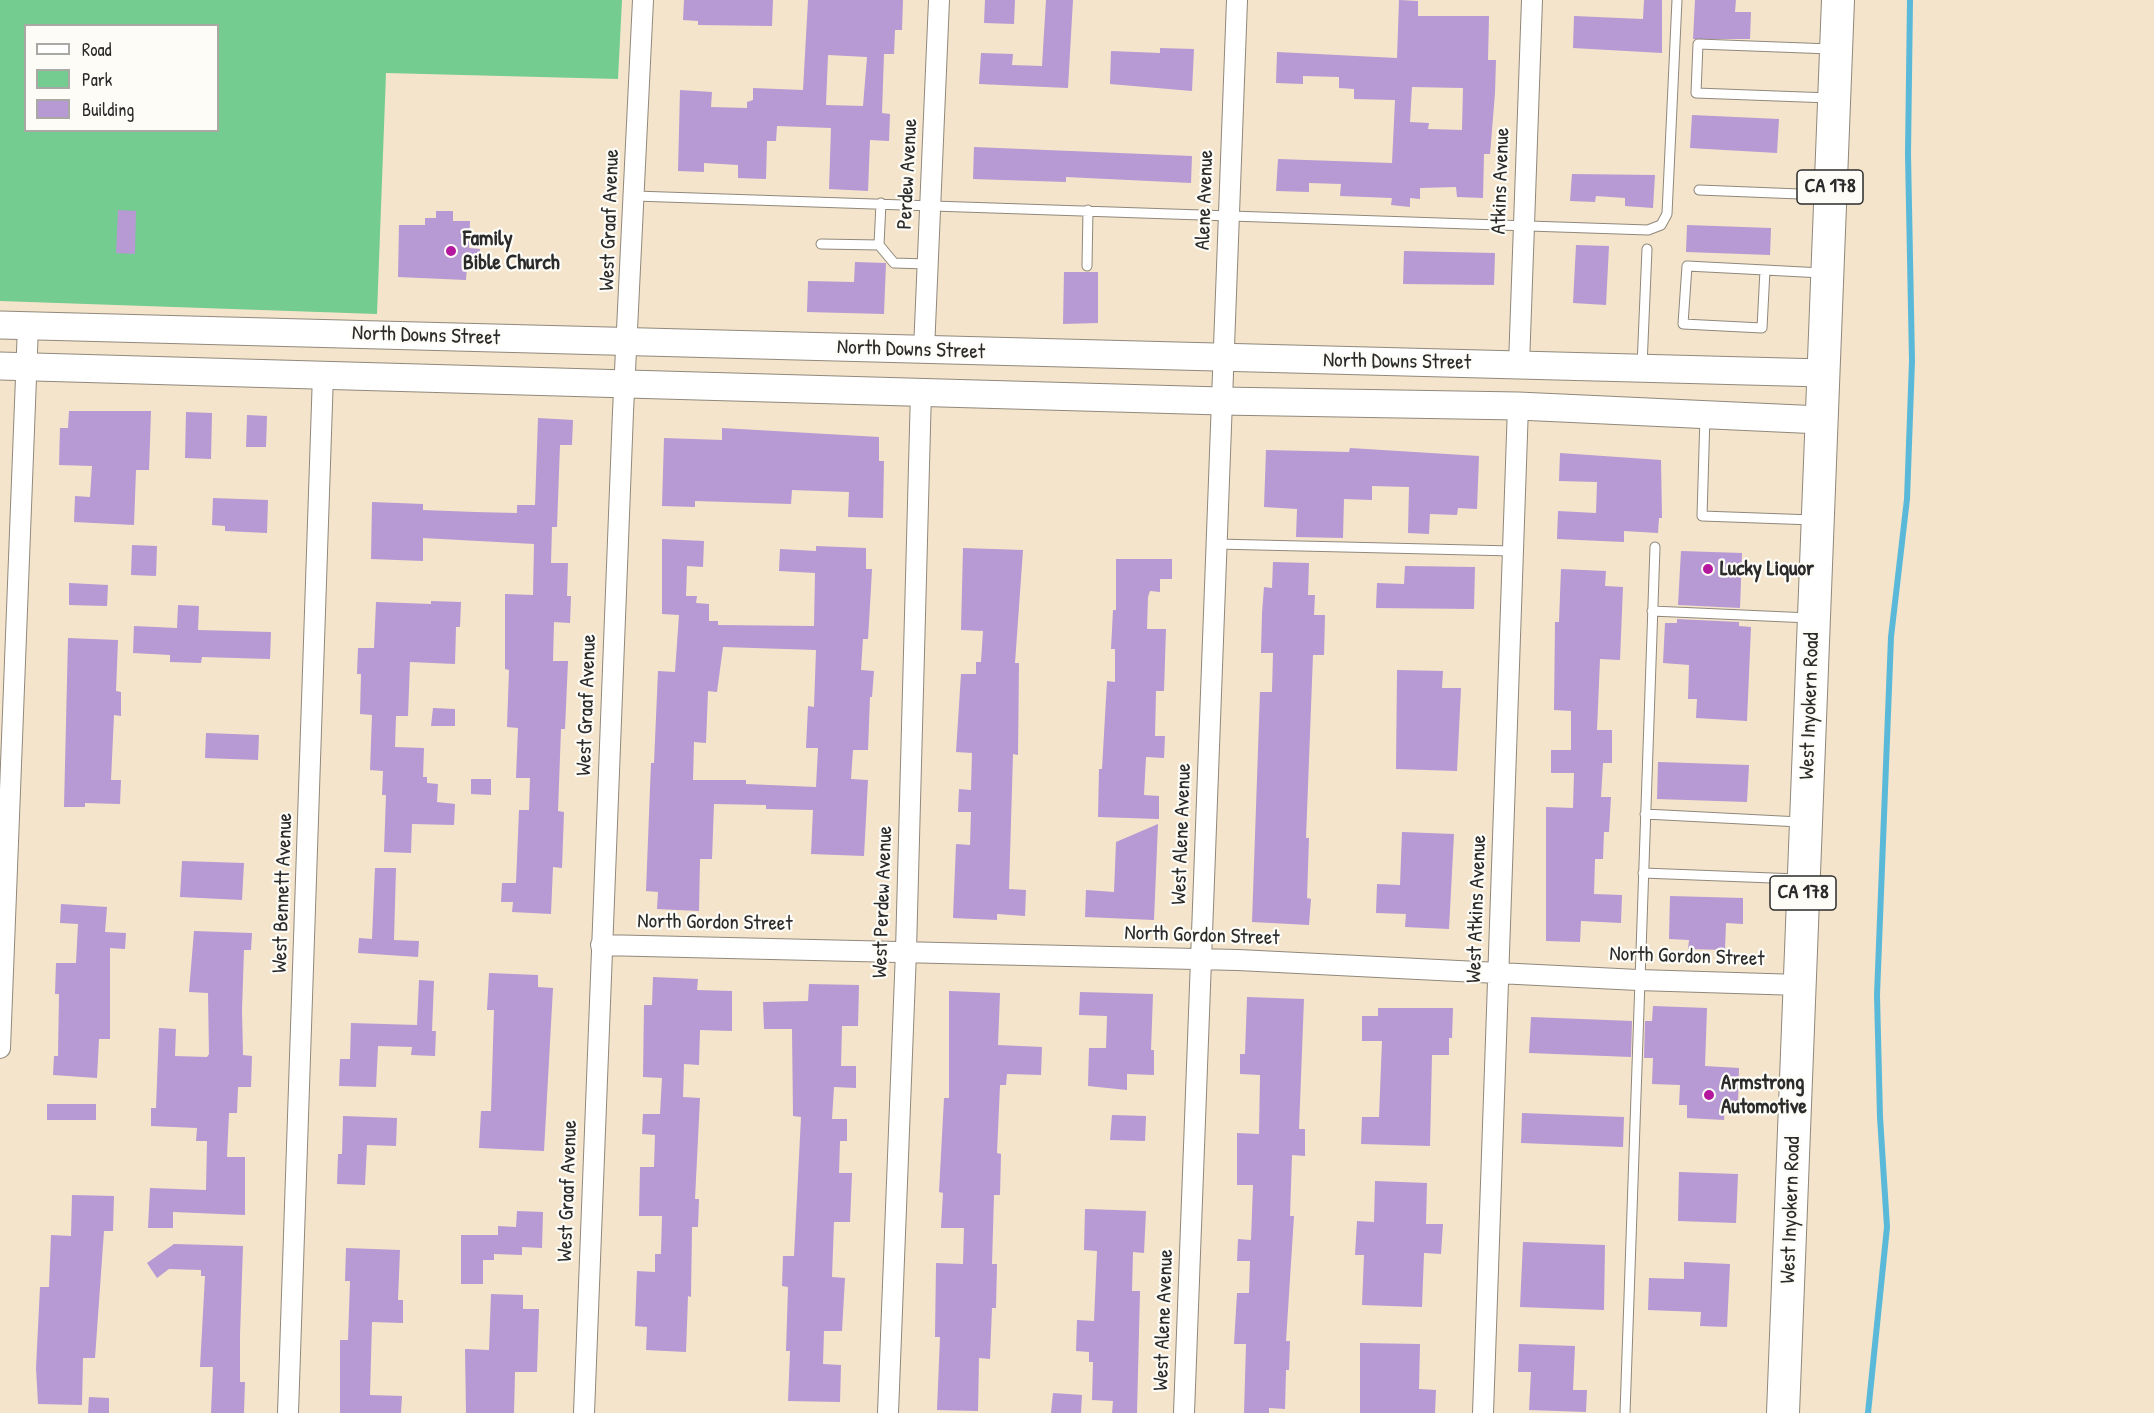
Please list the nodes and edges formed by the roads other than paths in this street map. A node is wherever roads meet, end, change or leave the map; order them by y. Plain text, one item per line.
1 (644, 0) edge
2 (939, 0) edge
3 (1237, 0) edge
4 (1532, 0) edge
5 (1677, 0) edge
6 (1838, 0) edge
7 (1836, 49) junction
8 (1834, 98) junction
9 (1699, 190) dead end
10 (635, 196) junction
11 (1830, 196) junction
12 (881, 203) junction
13 (930, 205) junction
14 (1088, 210) junction
15 (1228, 215) junction
16 (1524, 226) junction
17 (821, 244) dead end
18 (879, 245) junction
19 (1647, 249) dead end
20 (927, 264) junction
21 (1087, 266) dead end
22 (1765, 270) junction
23 (1827, 273) junction
24 (0, 325) edge
25 (28, 326) junction
26 (628, 342) junction
27 (924, 350) junction
28 (1222, 359) junction
29 (1519, 365) junction
30 (0, 366) edge
31 (27, 367) junction
32 (1642, 368) junction
33 (1823, 373) junction
34 (323, 374) junction
35 (626, 383) junction
36 (921, 392) junction
37 (1221, 401) junction
38 (1518, 406) junction
39 (1705, 414) junction
40 (1821, 420) junction
41 (1816, 520) junction
42 (1216, 544) junction
43 (1655, 547) dead end
44 (1513, 551) junction
45 (1652, 611) junction
46 (1813, 618) junction
47 (1645, 814) junction
48 (1806, 822) junction
49 (1643, 873) junction
50 (1804, 879) junction
51 (601, 945) junction
52 (906, 951) junction
53 (1202, 960) junction
54 (1499, 972) junction
55 (1638, 980) junction
56 (1800, 985) junction
57 (0, 1048) edge
58 (288, 1413) edge
59 (584, 1413) edge
60 (888, 1413) edge
61 (1184, 1413) edge
62 (1483, 1413) edge
63 (1625, 1413) edge
64 (1783, 1413) edge

1 - 10 street, West Graaf Avenue
2 - 13 street, Perdew Avenue
3 - 15 street, Alene Avenue
4 - 16 street, Atkins Avenue
5 - 16 lane
6 - 7 main road, West Inyokern Road / CA 178
7 - 8 main road, West Inyokern Road / CA 178
7 - 8 lane
8 - 11 main road, West Inyokern Road / CA 178
9 - 11 lane
10 - 12 lane
10 - 26 street, West Graaf Avenue
11 - 23 main road, West Inyokern Road / CA 178
12 - 13 lane
12 - 18 lane
13 - 14 lane
13 - 20 street, Perdew Avenue
14 - 15 lane
14 - 21 lane
15 - 16 lane
15 - 28 street, Alene Avenue
16 - 29 street, Atkins Avenue
17 - 18 lane
18 - 20 lane
19 - 32 lane
20 - 27 street, Perdew Avenue
22 - 22 lane
22 - 23 lane
23 - 33 main road, West Inyokern Road / CA 178
24 - 25 street, North Downs Street
25 - 26 street, North Downs Street
25 - 31 street
26 - 27 street, North Downs Street
26 - 35 street, West Graaf Avenue
27 - 28 street, North Downs Street
28 - 29 street, North Downs Street
28 - 37 street, Alene Avenue
29 - 32 street, North Downs Street
30 - 31 street, North Downs Street
31 - 34 street, North Downs Street
31 - 57 street
32 - 33 street, North Downs Street
33 - 40 main road, West Inyokern Road / CA 178
34 - 35 street, North Downs Street
34 - 58 street, West Bennett Avenue
35 - 36 street, North Downs Street
35 - 51 street, West Graaf Avenue
36 - 37 street, North Downs Street
36 - 52 street, West Perdew Avenue
37 - 38 street, North Downs Street
37 - 42 street, West Alene Avenue
38 - 39 street, North Downs Street
38 - 44 street, West Atkins Avenue
39 - 40 street, North Downs Street
39 - 41 lane
40 - 41 main road, West Inyokern Road / CA 178
41 - 46 main road, West Inyokern Road / CA 178
42 - 44 lane
42 - 53 street, West Alene Avenue
43 - 45 lane
44 - 54 street, West Atkins Avenue
45 - 46 lane
45 - 47 lane
46 - 48 main road, West Inyokern Road / CA 178
47 - 48 lane
47 - 49 lane
48 - 50 main road, West Inyokern Road / CA 178
49 - 50 lane
49 - 55 lane
50 - 56 main road, West Inyokern Road / CA 178
51 - 52 street, North Gordon Street
51 - 59 street, West Graaf Avenue
52 - 53 street, North Gordon Street
52 - 60 street, West Perdew Avenue
53 - 54 street, North Gordon Street
53 - 61 street, West Alene Avenue
54 - 55 street, North Gordon Street
54 - 62 street, West Atkins Avenue
55 - 56 street, North Gordon Street
55 - 63 lane
56 - 64 main road, West Inyokern Road / CA 178

